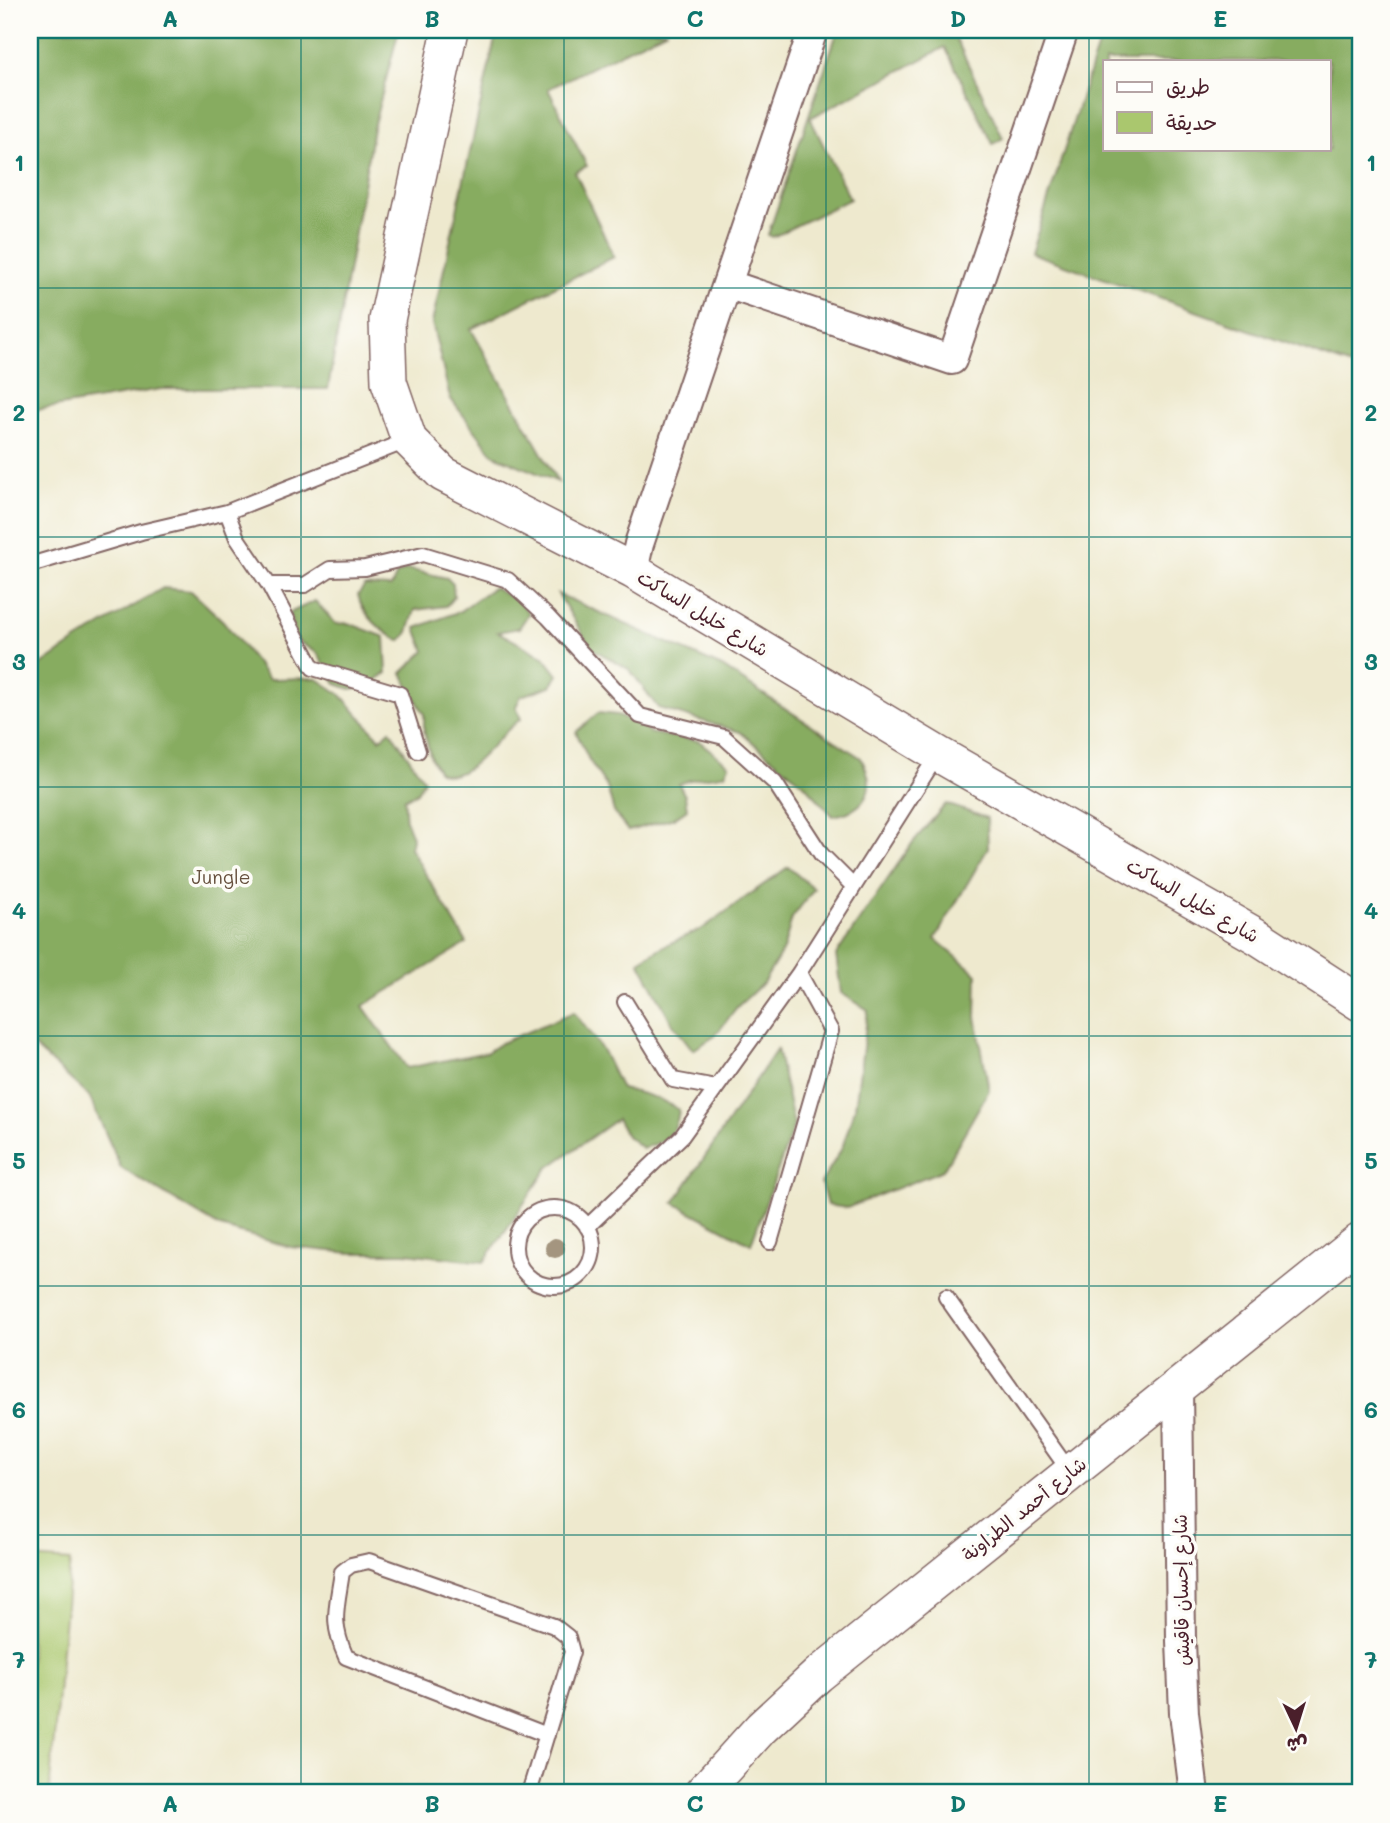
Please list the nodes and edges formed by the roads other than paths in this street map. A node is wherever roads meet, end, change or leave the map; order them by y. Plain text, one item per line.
1 (450, 30) edge
2 (813, 30) edge
3 (1064, 30) edge
4 (727, 284) junction
5 (409, 440) junction
6 (227, 512) junction
7 (31, 567) edge
8 (633, 571) junction
9 (269, 584) junction
10 (418, 751) dead end
11 (938, 754) junction
12 (853, 886) junction
13 (799, 973) junction
14 (625, 1002) dead end
15 (1360, 1003) edge
16 (716, 1088) junction
17 (587, 1227) junction
18 (1360, 1241) edge
19 (770, 1242) dead end
20 (946, 1297) dead end
21 (1178, 1386) junction
22 (1070, 1472) junction
23 (547, 1735) junction
24 (529, 1793) edge
25 (702, 1793) edge
26 (1194, 1793) edge

1 - 5 street, شارع خليل الساكت
2 - 4 street
3 - 4 street
4 - 8 street
5 - 6 lane
5 - 8 street, شارع خليل الساكت
6 - 7 lane
6 - 9 lane
8 - 11 street, شارع خليل الساكت
9 - 10 lane
9 - 12 lane
11 - 12 lane
11 - 15 street, شارع خليل الساكت
12 - 13 lane
13 - 16 lane
13 - 19 lane
14 - 16 lane
16 - 17 lane
17 - 17 lane
18 - 21 street, شارع أحمد الطراونة
20 - 22 lane
21 - 22 street, شارع أحمد الطراونة
21 - 26 street, شارع إحسان قاقيش
22 - 25 street, شارع أحمد الطراونة
23 - 23 lane
23 - 24 lane

